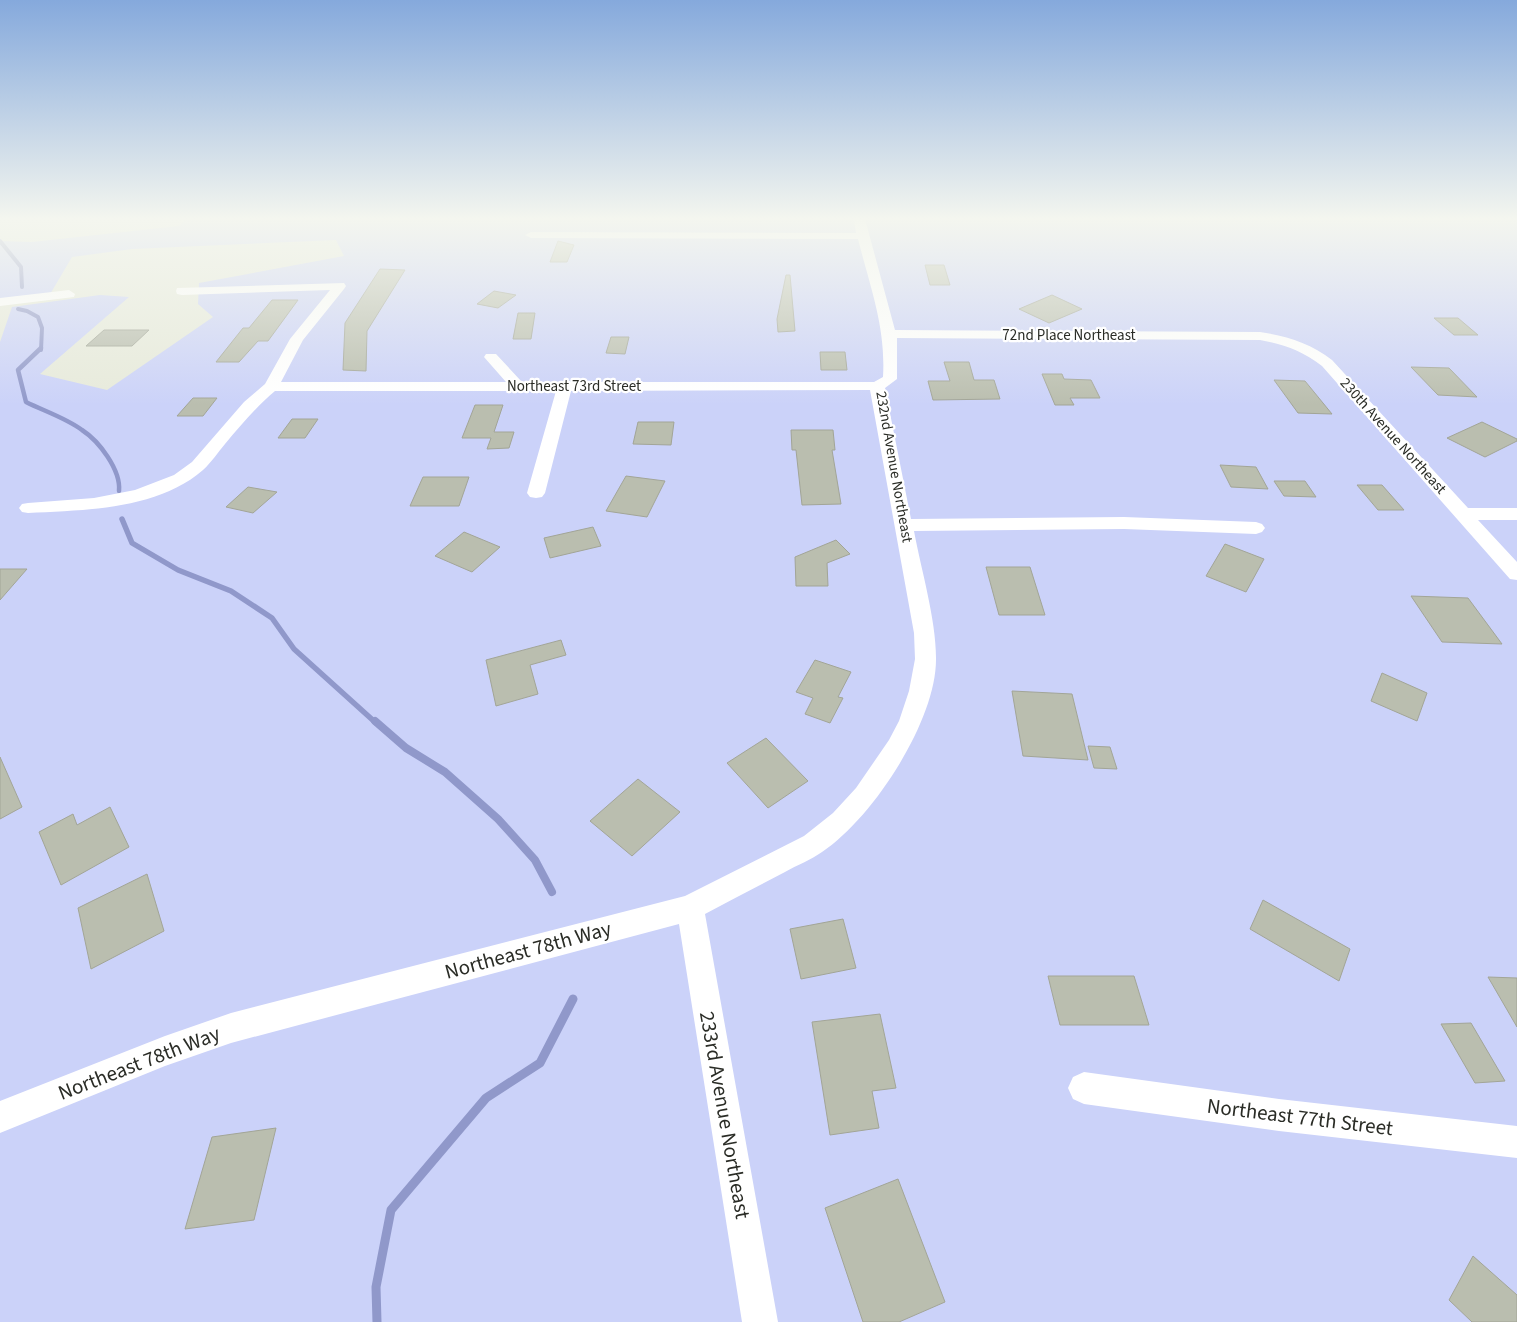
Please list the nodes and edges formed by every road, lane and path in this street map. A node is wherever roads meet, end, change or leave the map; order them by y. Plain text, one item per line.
1 (876, 281) edge
2 (182, 291) dead end
3 (69, 294) dead end
4 (0, 302) edge
5 (890, 334) junction
6 (1248, 336) joint
7 (491, 357) dead end
8 (271, 386) junction
9 (517, 386) junction
10 (565, 386) junction
11 (877, 386) junction
12 (536, 493) dead end
13 (28, 508) dead end
14 (1463, 514) junction
15 (1517, 514) edge
16 (904, 525) junction
17 (1256, 528) dead end
18 (1517, 574) edge
19 (924, 633) joint
20 (690, 908) junction
21 (1084, 1088) dead end
22 (0, 1117) edge
23 (1517, 1142) edge
24 (760, 1322) edge

1 - 5 street, 232nd Avenue Northeast
2 - 8 street
3 - 4 street
5 - 6 street, 72nd Place Northeast
5 - 11 street, 232nd Avenue Northeast
6 - 14 street, 230th Avenue Northeast
7 - 9 street
8 - 9 street, Northeast 73rd Street
8 - 13 street
9 - 10 street, Northeast 73rd Street
10 - 11 street, Northeast 73rd Street
10 - 12 street
11 - 16 street, 232nd Avenue Northeast
14 - 15 street
14 - 18 street, 230th Avenue Northeast
16 - 17 street
16 - 19 street, 232nd Avenue Northeast
19 - 20 street, Northeast 78th Way
20 - 22 street, Northeast 78th Way
20 - 24 street, 233rd Avenue Northeast
21 - 23 street, Northeast 77th Street

